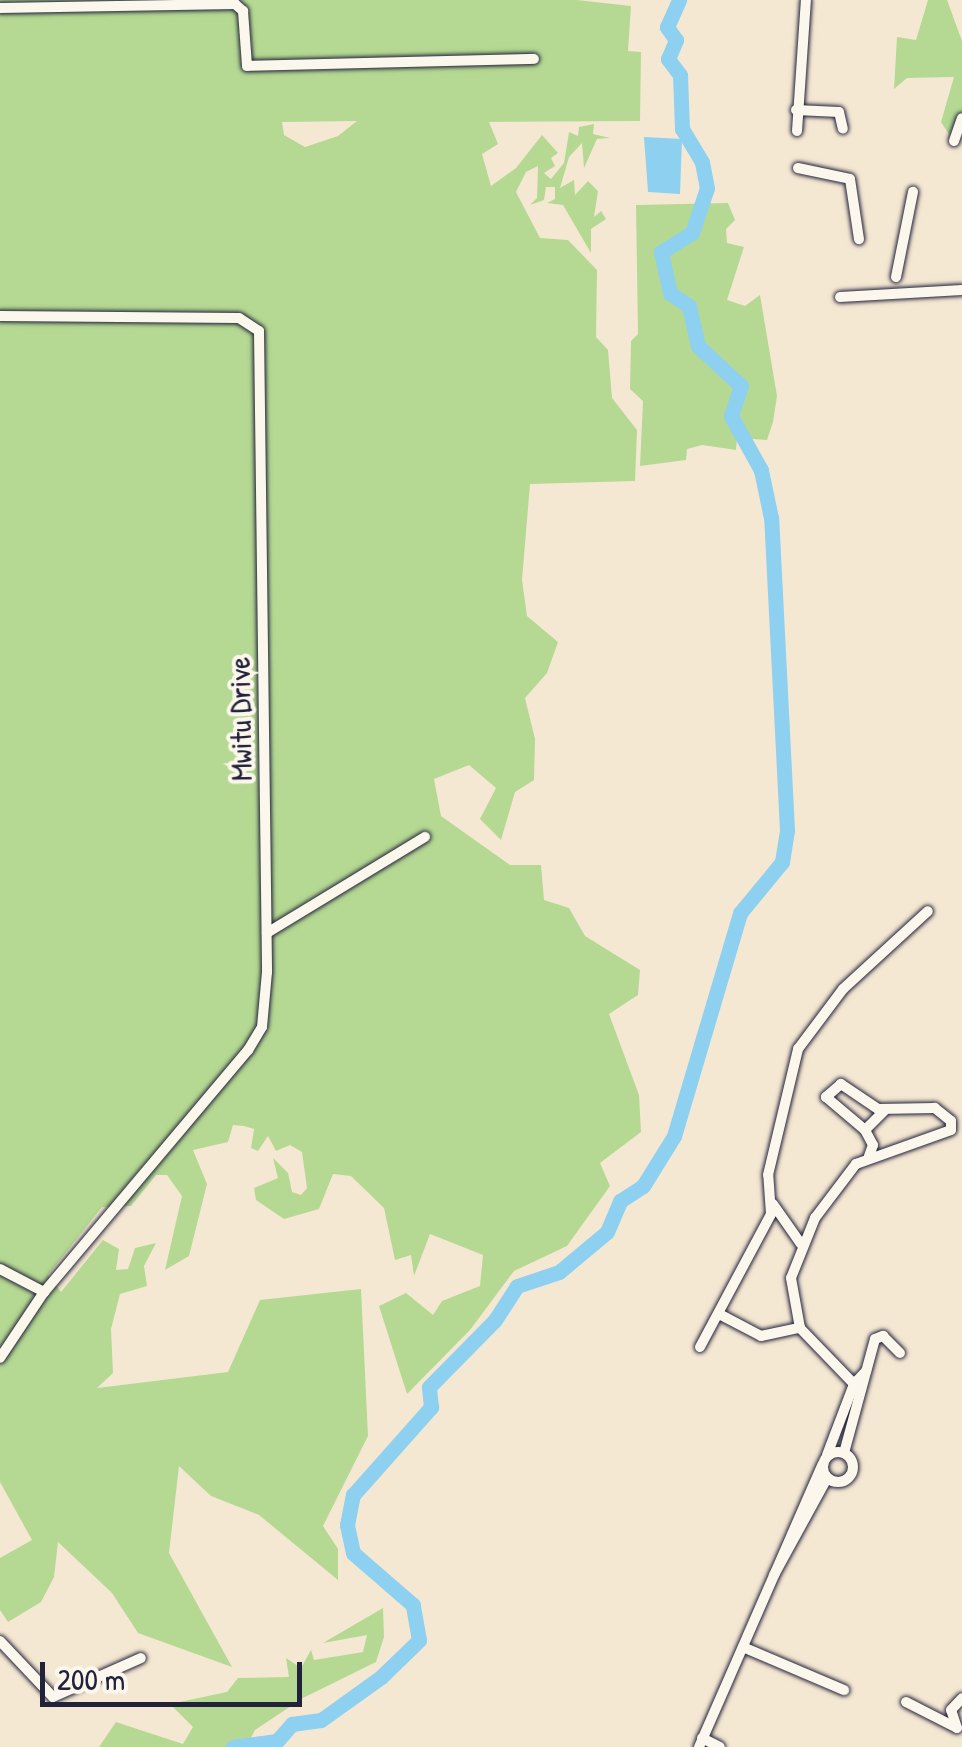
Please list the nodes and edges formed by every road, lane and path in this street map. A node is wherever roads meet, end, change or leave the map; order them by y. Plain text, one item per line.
1 (806, 0) edge
2 (0, 8) edge
3 (534, 59) dead end
4 (796, 110) junction
5 (962, 118) edge
6 (843, 129) dead end
7 (797, 130) dead end
8 (954, 141) dead end
9 (798, 168) dead end
10 (912, 192) dead end
11 (859, 239) dead end
12 (896, 277) dead end
13 (962, 290) edge
14 (840, 297) dead end
15 (0, 316) edge
16 (425, 837) dead end
17 (928, 911) dead end
18 (267, 933) junction
19 (859, 1100) junction
20 (885, 1110) junction
21 (962, 1112) edge
22 (846, 1116) junction
23 (951, 1121) junction
24 (864, 1130) junction
25 (869, 1156) junction
26 (772, 1203) junction
27 (801, 1244) junction
28 (0, 1269) edge
29 (44, 1292) junction
30 (721, 1314) junction
31 (800, 1328) junction
32 (700, 1348) dead end
33 (900, 1353) dead end
34 (0, 1358) edge
35 (866, 1371) junction
36 (854, 1384) junction
37 (844, 1453) junction
38 (824, 1460) junction
39 (827, 1478) junction
40 (774, 1575) junction
41 (0, 1640) edge
42 (743, 1647) junction
43 (141, 1658) dead end
44 (844, 1690) dead end
45 (962, 1698) edge
46 (906, 1702) dead end
47 (960, 1729) edge
48 (700, 1743) edge
49 (720, 1747) edge

1 - 4 street
2 - 3 street
4 - 6 street
4 - 7 street
5 - 8 street
9 - 11 street
10 - 12 street
13 - 14 street
15 - 18 street, Mwitu Drive
16 - 18 street
17 - 26 street
18 - 29 street, Mwitu Drive
19 - 20 street
19 - 22 street
19 - 22 street
20 - 23 street
20 - 24 street
21 - 23 street
22 - 24 street
23 - 25 street
24 - 25 street
25 - 27 street
26 - 27 street
26 - 30 street
27 - 31 street
28 - 29 street
29 - 34 street, Mwitu Drive
30 - 31 street
30 - 32 street
31 - 36 street
33 - 35 street
35 - 36 street
35 - 37 street
36 - 38 street
37 - 38 street
37 - 39 street
38 - 39 street
38 - 40 street
39 - 40 street
40 - 42 street
41 - 43 street
42 - 44 street
42 - 48 street
45 - 47 street
46 - 47 street
48 - 49 street

